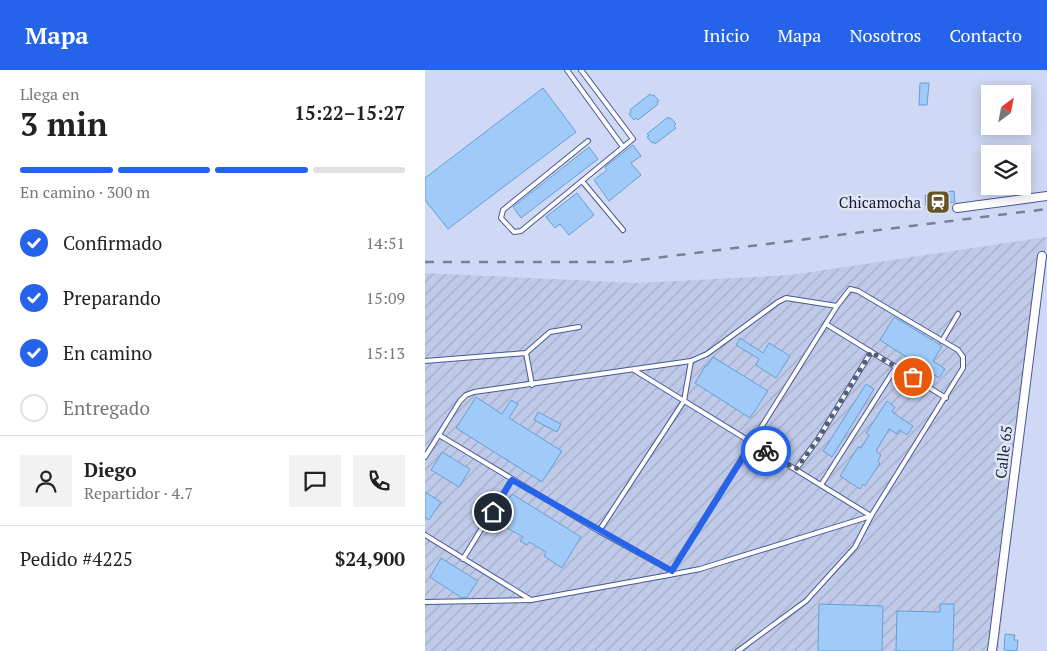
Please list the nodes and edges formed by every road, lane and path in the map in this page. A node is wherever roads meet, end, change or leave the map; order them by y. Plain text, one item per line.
1 (567, 70) edge
2 (581, 70) edge
3 (589, 140) dead end
4 (623, 147) junction
5 (582, 181) junction
6 (1047, 196) edge
7 (957, 208) dead end
8 (623, 230) dead end
9 (1042, 256) dead end
10 (837, 306) junction
11 (957, 314) dead end
12 (826, 324) junction
13 (579, 327) dead end
14 (942, 341) junction
15 (871, 352) junction
16 (526, 353) junction
17 (425, 361) edge
18 (691, 361) junction
19 (896, 367) junction
20 (634, 370) junction
21 (532, 385) junction
22 (946, 398) junction
23 (684, 401) junction
24 (439, 435) junction
25 (752, 443) junction
26 (425, 457) edge
27 (796, 469) junction
28 (512, 480) junction
29 (821, 485) junction
30 (871, 516) junction
31 (599, 531) junction
32 (425, 535) edge
33 (463, 559) junction
34 (672, 571) junction
35 (669, 575) junction
36 (531, 600) junction
37 (425, 602) edge
38 (738, 651) edge
39 (992, 651) edge

1 - 4 lane
2 - 4 lane
3 - 5 lane
4 - 5 lane
5 - 8 lane
6 - 7 street
9 - 39 street, Calle 65
10 - 12 lane
10 - 14 lane
10 - 18 lane
11 - 14 lane
12 - 15 lane
12 - 25 lane
13 - 16 lane
14 - 22 lane
15 - 19 lane
15 - 27 lane
16 - 17 lane
16 - 21 lane
18 - 20 lane
18 - 23 lane
19 - 22 lane
19 - 29 lane
20 - 21 lane
20 - 23 lane
21 - 24 lane
22 - 30 lane
23 - 25 lane
23 - 31 lane
24 - 26 lane
24 - 28 lane
25 - 27 lane
25 - 34 lane
27 - 29 lane
28 - 31 lane
28 - 33 lane
29 - 30 lane
30 - 35 lane
30 - 38 lane
31 - 34 lane
32 - 33 lane
33 - 36 lane
34 - 35 lane
35 - 36 lane
36 - 37 lane

